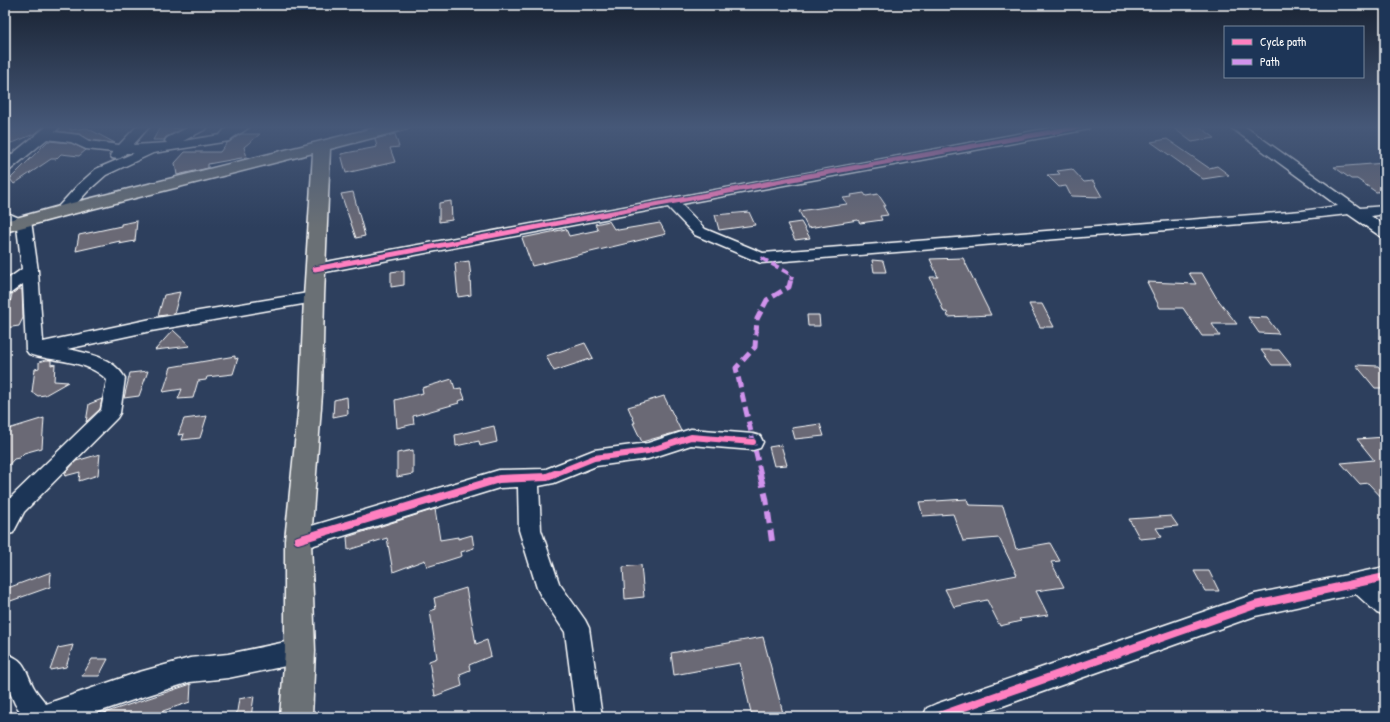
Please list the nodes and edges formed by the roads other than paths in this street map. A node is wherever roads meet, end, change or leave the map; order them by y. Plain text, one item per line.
1 (14, 160) edge
2 (112, 160) edge
3 (130, 160) edge
4 (267, 160) edge
5 (321, 160) edge
6 (901, 160) edge
7 (1282, 160) edge
8 (5, 167) edge
9 (101, 172) junction
10 (671, 202) junction
11 (1385, 210) edge
12 (62, 211) junction
13 (1353, 211) junction
14 (13, 222) edge
15 (1385, 233) edge
16 (315, 269) junction
17 (30, 270) junction
18 (5, 289) edge
19 (314, 297) junction
20 (35, 350) junction
21 (753, 442) dead end
22 (528, 478) junction
23 (5, 526) edge
24 (298, 540) junction
25 (1385, 576) edge
26 (1360, 582) junction
27 (1385, 605) edge
28 (300, 652) junction
29 (5, 664) edge
30 (39, 717) edge
31 (47, 717) edge
32 (296, 717) edge
33 (589, 717) edge
34 (936, 717) edge

1 - 8 street
2 - 9 street
3 - 9 street
4 - 12 main road
5 - 16 main road
6 - 10 street
7 - 13 street
9 - 12 street
10 - 13 street
10 - 16 street
11 - 13 street
12 - 14 main road
13 - 15 street
14 - 17 street
16 - 19 main road
17 - 18 street
17 - 20 street
19 - 20 street
19 - 24 main road
20 - 23 street
21 - 22 street
22 - 24 street
22 - 33 street
24 - 28 main road
25 - 26 street
26 - 27 street
26 - 34 street
28 - 31 street
28 - 32 main road
29 - 30 street

